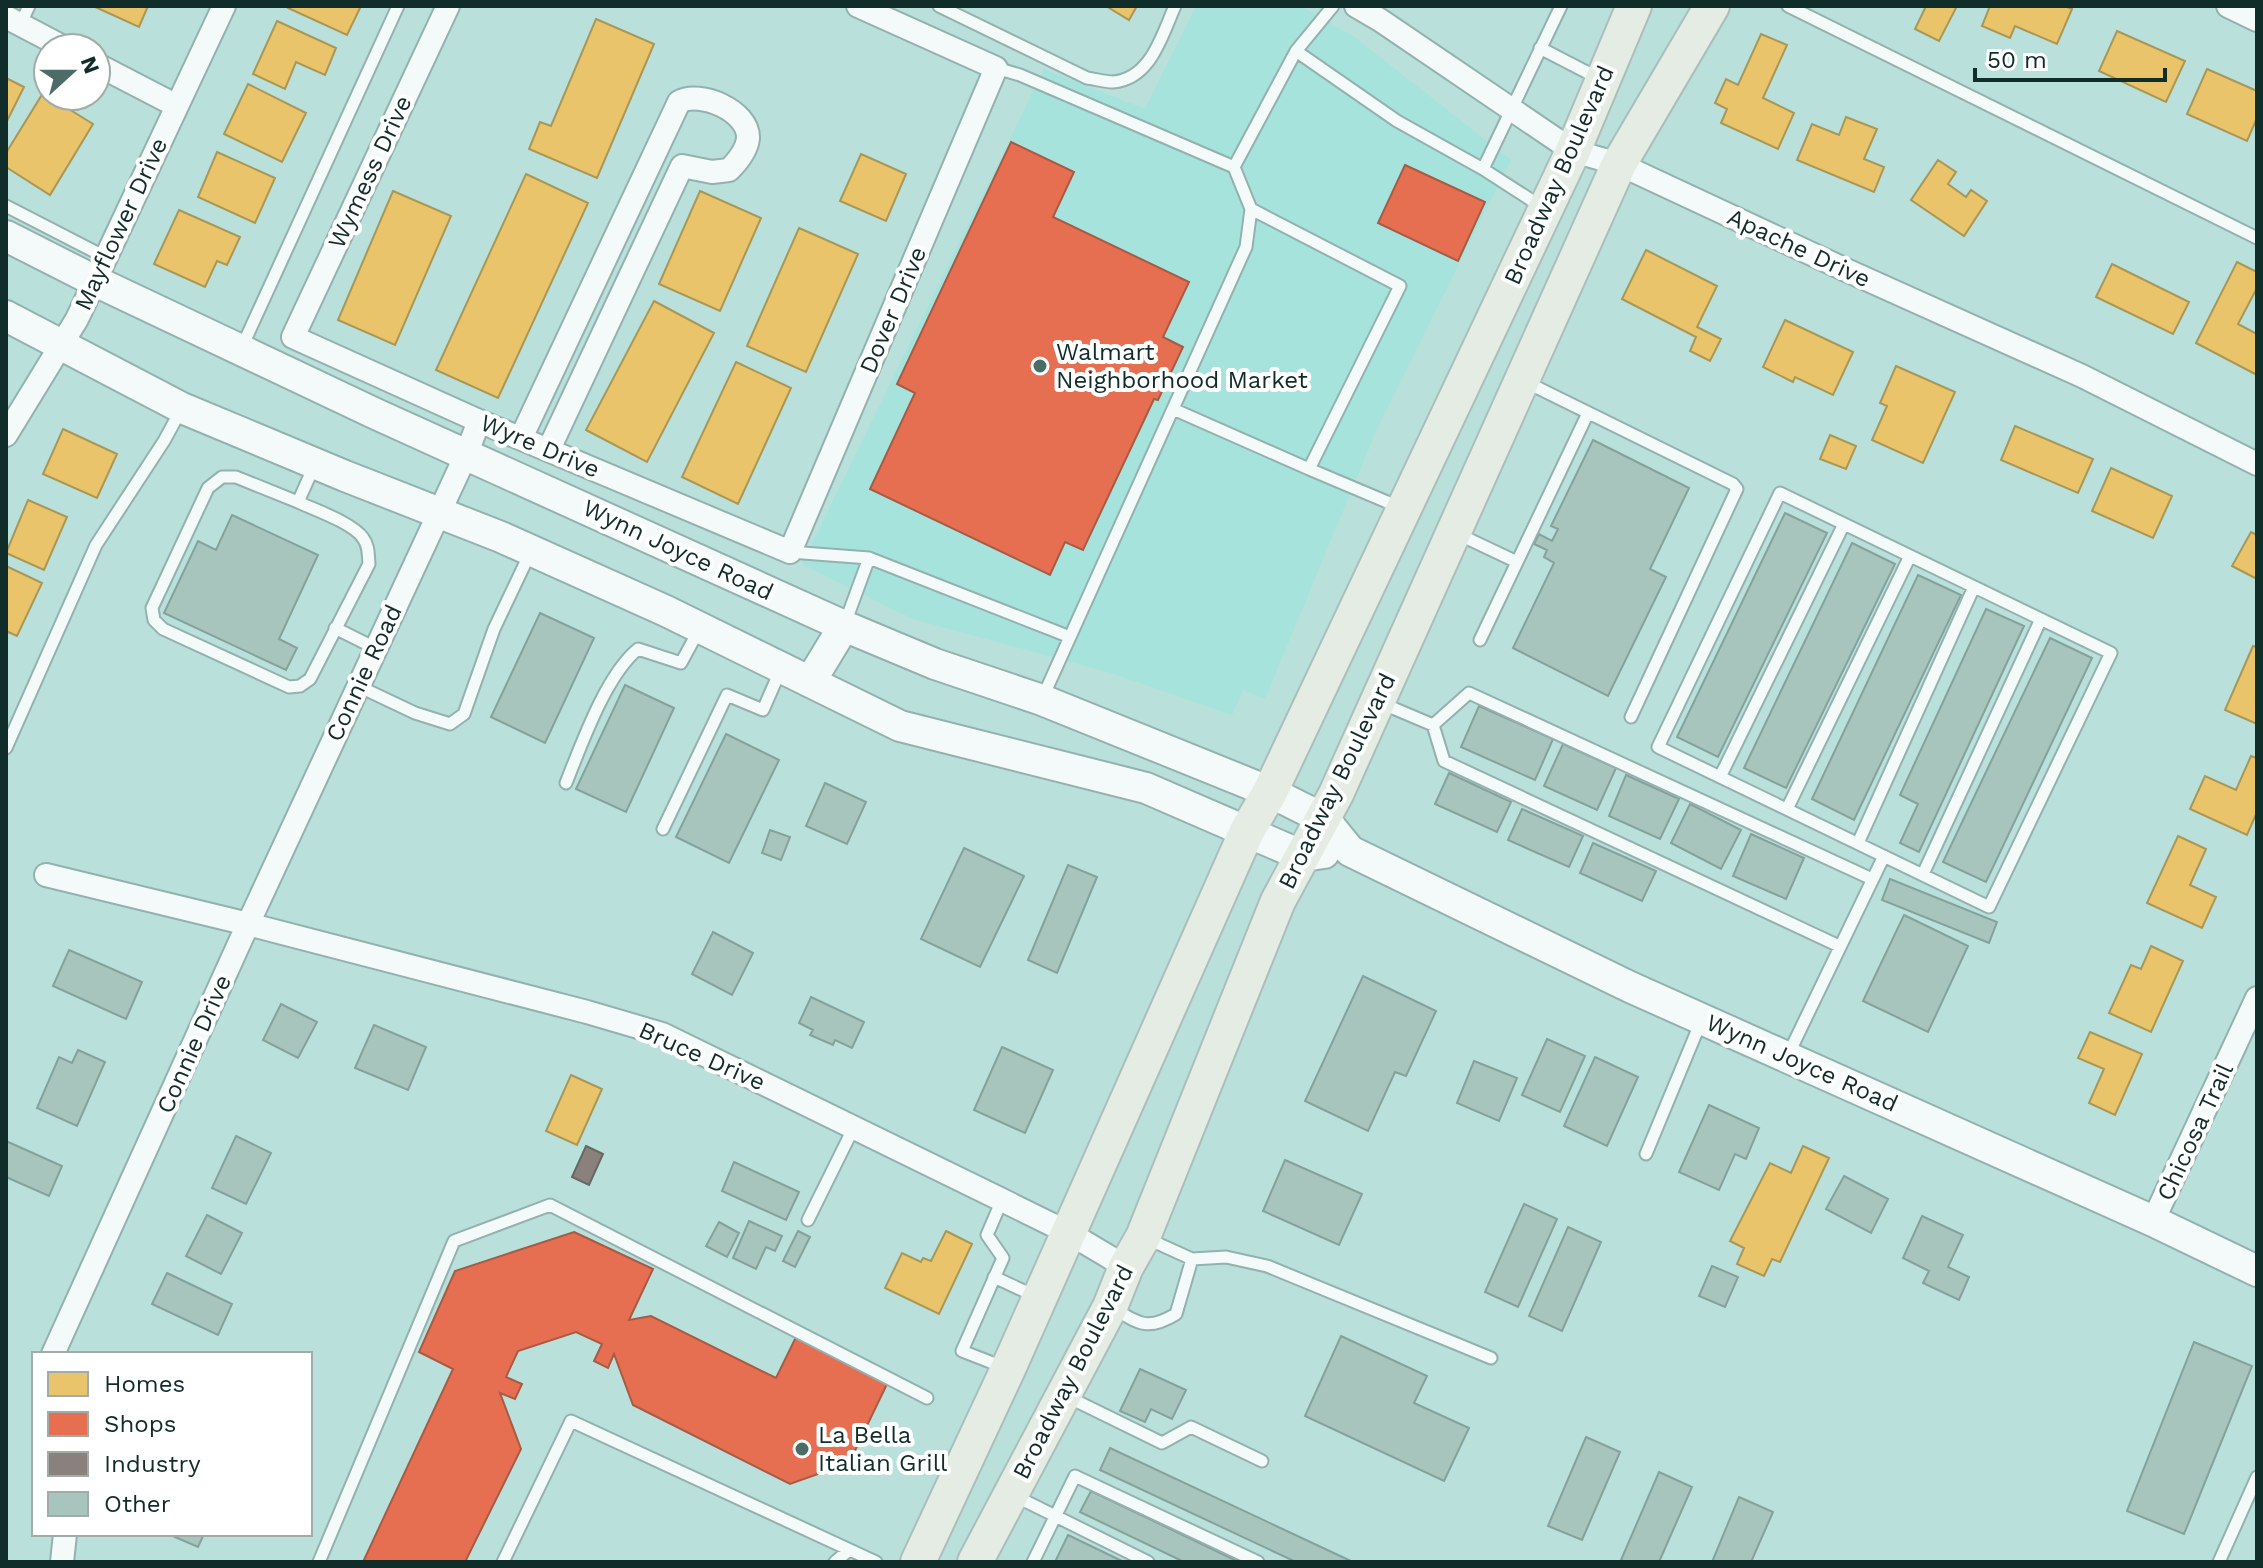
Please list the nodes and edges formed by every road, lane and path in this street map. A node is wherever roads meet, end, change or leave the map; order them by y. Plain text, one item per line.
1 (224, 6) edge
2 (398, 6) edge
3 (448, 6) edge
4 (858, 6) edge
5 (939, 6) edge
6 (1175, 6) edge
7 (1333, 6) edge
8 (1356, 6) edge
9 (1561, 6) edge
10 (1634, 6) edge
11 (1712, 6) edge
12 (1788, 6) edge
13 (2228, 6) edge
14 (19, 16) edge
15 (2257, 20) edge
16 (42, 32) edge
17 (1540, 48) junction
18 (1296, 51) junction
19 (996, 68) junction
20 (112, 72) edge
21 (1603, 80) junction
22 (177, 106) junction
23 (1510, 108) junction
24 (1573, 151) junction
25 (655, 154) junction
26 (1619, 164) junction
27 (682, 166) junction
28 (1234, 167) junction
29 (1483, 169) junction
30 (6, 206) edge
31 (1251, 209) junction
32 (1545, 209) junction
33 (6, 236) edge
34 (2257, 238) edge
35 (100, 269) junction
36 (594, 282) junction
37 (622, 295) junction
38 (6, 316) edge
39 (293, 337) joint
40 (61, 344) junction
41 (241, 350) junction
42 (1522, 380) junction
43 (182, 408) junction
44 (1173, 409) junction
45 (1588, 413) junction
46 (479, 421) junction
47 (6, 435) edge
48 (521, 438) junction
49 (549, 449) junction
50 (466, 455) junction
51 (315, 464) junction
52 (2257, 464) edge
53 (1309, 469) junction
54 (298, 502) junction
55 (1404, 509) junction
56 (438, 512) junction
57 (1844, 524) junction
58 (1453, 532) junction
59 (531, 550) junction
60 (790, 552) junction
61 (1910, 556) junction
62 (869, 558) junction
63 (1517, 562) junction
64 (1974, 587) junction
65 (2041, 619) junction
66 (844, 626) junction
67 (335, 628) junction
68 (700, 628) junction
69 (1070, 637) junction
70 (1480, 640) dead end
71 (375, 648) junction
72 (781, 669) junction
73 (810, 682) junction
74 (358, 686) junction
75 (1042, 700) junction
76 (1377, 701) junction
77 (1631, 717) dead end
78 (1433, 725) junction
79 (6, 748) edge
80 (1720, 777) junction
81 (566, 783) dead end
82 (1270, 792) junction
83 (1787, 809) junction
84 (1324, 819) junction
85 (663, 829) dead end
86 (1247, 831) junction
87 (1858, 843) junction
88 (1350, 851) junction
89 (1303, 856) junction
90 (1884, 856) junction
91 (1923, 874) junction
92 (46, 875) dead end
93 (1872, 879) junction
94 (248, 924) junction
95 (1839, 946) junction
96 (2257, 998) edge
97 (1702, 1019) junction
98 (1788, 1056) junction
99 (854, 1126) junction
100 (1646, 1154) dead end
101 (1002, 1200) junction
102 (808, 1220) dead end
103 (2153, 1221) junction
104 (1069, 1233) junction
105 (1143, 1237) junction
106 (1192, 1259) junction
107 (1126, 1267) junction
108 (2257, 1271) edge
109 (994, 1277) junction
110 (1039, 1298) junction
111 (1110, 1307) junction
112 (54, 1352) edge
113 (1491, 1358) dead end
114 (1008, 1369) junction
115 (1064, 1394) junction
116 (927, 1398) dead end
117 (1262, 1461) dead end
118 (2257, 1477) edge
119 (1011, 1494) junction
120 (1056, 1516) junction
121 (65, 1536) edge
122 (849, 1550) junction
123 (62, 1562) edge
124 (319, 1562) edge
125 (503, 1562) edge
126 (835, 1562) edge
127 (876, 1562) edge
128 (918, 1562) edge
129 (975, 1562) edge
130 (1033, 1562) edge
131 (1148, 1562) edge
132 (1258, 1562) edge
133 (2219, 1562) edge

1 - 22 street, Mayflower Drive
2 - 41 lane
3 - 39 street, Wymess Drive
4 - 19 street
5 - 6 lane
7 - 18 lane
8 - 23 street, Apache Drive
9 - 17 lane
10 - 21 main road, Broadway Boulevard
11 - 26 main road, Broadway Boulevard
12 - 34 lane
13 - 15 street
14 - 16 street
17 - 21 lane
17 - 23 lane
18 - 28 lane
18 - 29 lane
19 - 28 lane
19 - 60 street, Dover Drive
20 - 22 street
21 - 24 main road, Broadway Boulevard
22 - 35 street, Mayflower Drive
23 - 24 street, Apache Drive
23 - 29 lane
24 - 26 street, Apache Drive
24 - 32 main road, Broadway Boulevard
25 - 27 street
25 - 27 street
25 - 36 street
26 - 42 main road, Broadway Boulevard
26 - 52 street, Apache Drive
27 - 37 street
28 - 31 lane
29 - 32 lane
30 - 35 lane
31 - 44 lane
31 - 53 lane
32 - 55 main road, Broadway Boulevard
33 - 35 main road, Wynn Joyce Road
35 - 40 street, Mayflower Drive
35 - 41 main road, Wynn Joyce Road
36 - 37 street
36 - 48 street
37 - 49 street
38 - 40 main road
39 - 46 street, Wyre Drive
40 - 43 main road
40 - 47 street, Mayflower Drive
41 - 50 main road, Wynn Joyce Road
42 - 45 lane
42 - 58 main road, Broadway Boulevard
43 - 51 main road
43 - 79 lane
44 - 53 lane
44 - 69 lane
45 - 63 lane
45 - 77 lane
46 - 48 street, Wyre Drive
46 - 50 street, Connie Road
48 - 49 street, Wyre Drive
49 - 60 street, Wyre Drive
50 - 56 street, Connie Road
50 - 66 main road, Wynn Joyce Road
51 - 54 lane
51 - 56 main road
53 - 55 lane
54 - 67 lane
54 - 67 lane
55 - 58 main road
55 - 82 main road, Broadway Boulevard
56 - 59 main road
56 - 71 street, Connie Road
57 - 61 lane
57 - 80 lane
57 - 80 lane
58 - 63 lane
58 - 76 main road, Broadway Boulevard
59 - 68 main road
59 - 74 lane
60 - 62 lane
61 - 64 lane
61 - 83 lane
62 - 66 lane
62 - 69 lane
63 - 70 lane
64 - 65 lane
64 - 87 lane
65 - 91 lane
65 - 91 lane
66 - 73 main road
66 - 75 main road, Wynn Joyce Road
67 - 71 lane
68 - 72 main road
68 - 81 lane
69 - 75 lane
71 - 74 street, Connie Road
72 - 73 main road
72 - 85 lane
73 - 86 main road
74 - 94 street, Connie Road
75 - 82 main road, Wynn Joyce Road
76 - 78 lane
76 - 84 main road, Broadway Boulevard
78 - 93 lane
78 - 95 lane
80 - 83 lane
82 - 84 main road, Wynn Joyce Road
82 - 86 main road, Broadway Boulevard
83 - 87 lane
84 - 88 main road, Wynn Joyce Road
84 - 89 main road, Broadway Boulevard
86 - 89 main road
86 - 104 main road, Broadway Boulevard
87 - 90 lane
88 - 89 main road
88 - 97 main road, Wynn Joyce Road
89 - 105 main road, Broadway Boulevard
90 - 91 lane
90 - 93 lane
92 - 94 street
93 - 95 lane
94 - 99 street, Bruce Drive
94 - 112 street, Connie Drive
95 - 98 lane
96 - 103 street, Chicosa Trail
97 - 98 main road, Wynn Joyce Road
97 - 100 lane
98 - 103 main road, Wynn Joyce Road
99 - 101 street, Bruce Drive
99 - 102 lane
101 - 104 street, Bruce Drive
101 - 109 lane
103 - 108 main road, Wynn Joyce Road
104 - 107 street, Bruce Drive
104 - 110 main road, Broadway Boulevard
105 - 106 lane
105 - 107 main road, Broadway Boulevard
106 - 111 lane
106 - 113 lane
107 - 111 main road, Broadway Boulevard
109 - 110 lane
109 - 114 lane
110 - 114 main road, Broadway Boulevard
111 - 115 main road, Broadway Boulevard
114 - 128 main road, Broadway Boulevard
115 - 117 lane
115 - 119 main road, Broadway Boulevard
116 - 124 lane
118 - 133 lane
119 - 120 lane
119 - 129 main road, Broadway Boulevard
120 - 130 lane
120 - 131 lane
120 - 132 lane
121 - 123 street
122 - 125 lane
122 - 126 lane
122 - 127 lane

